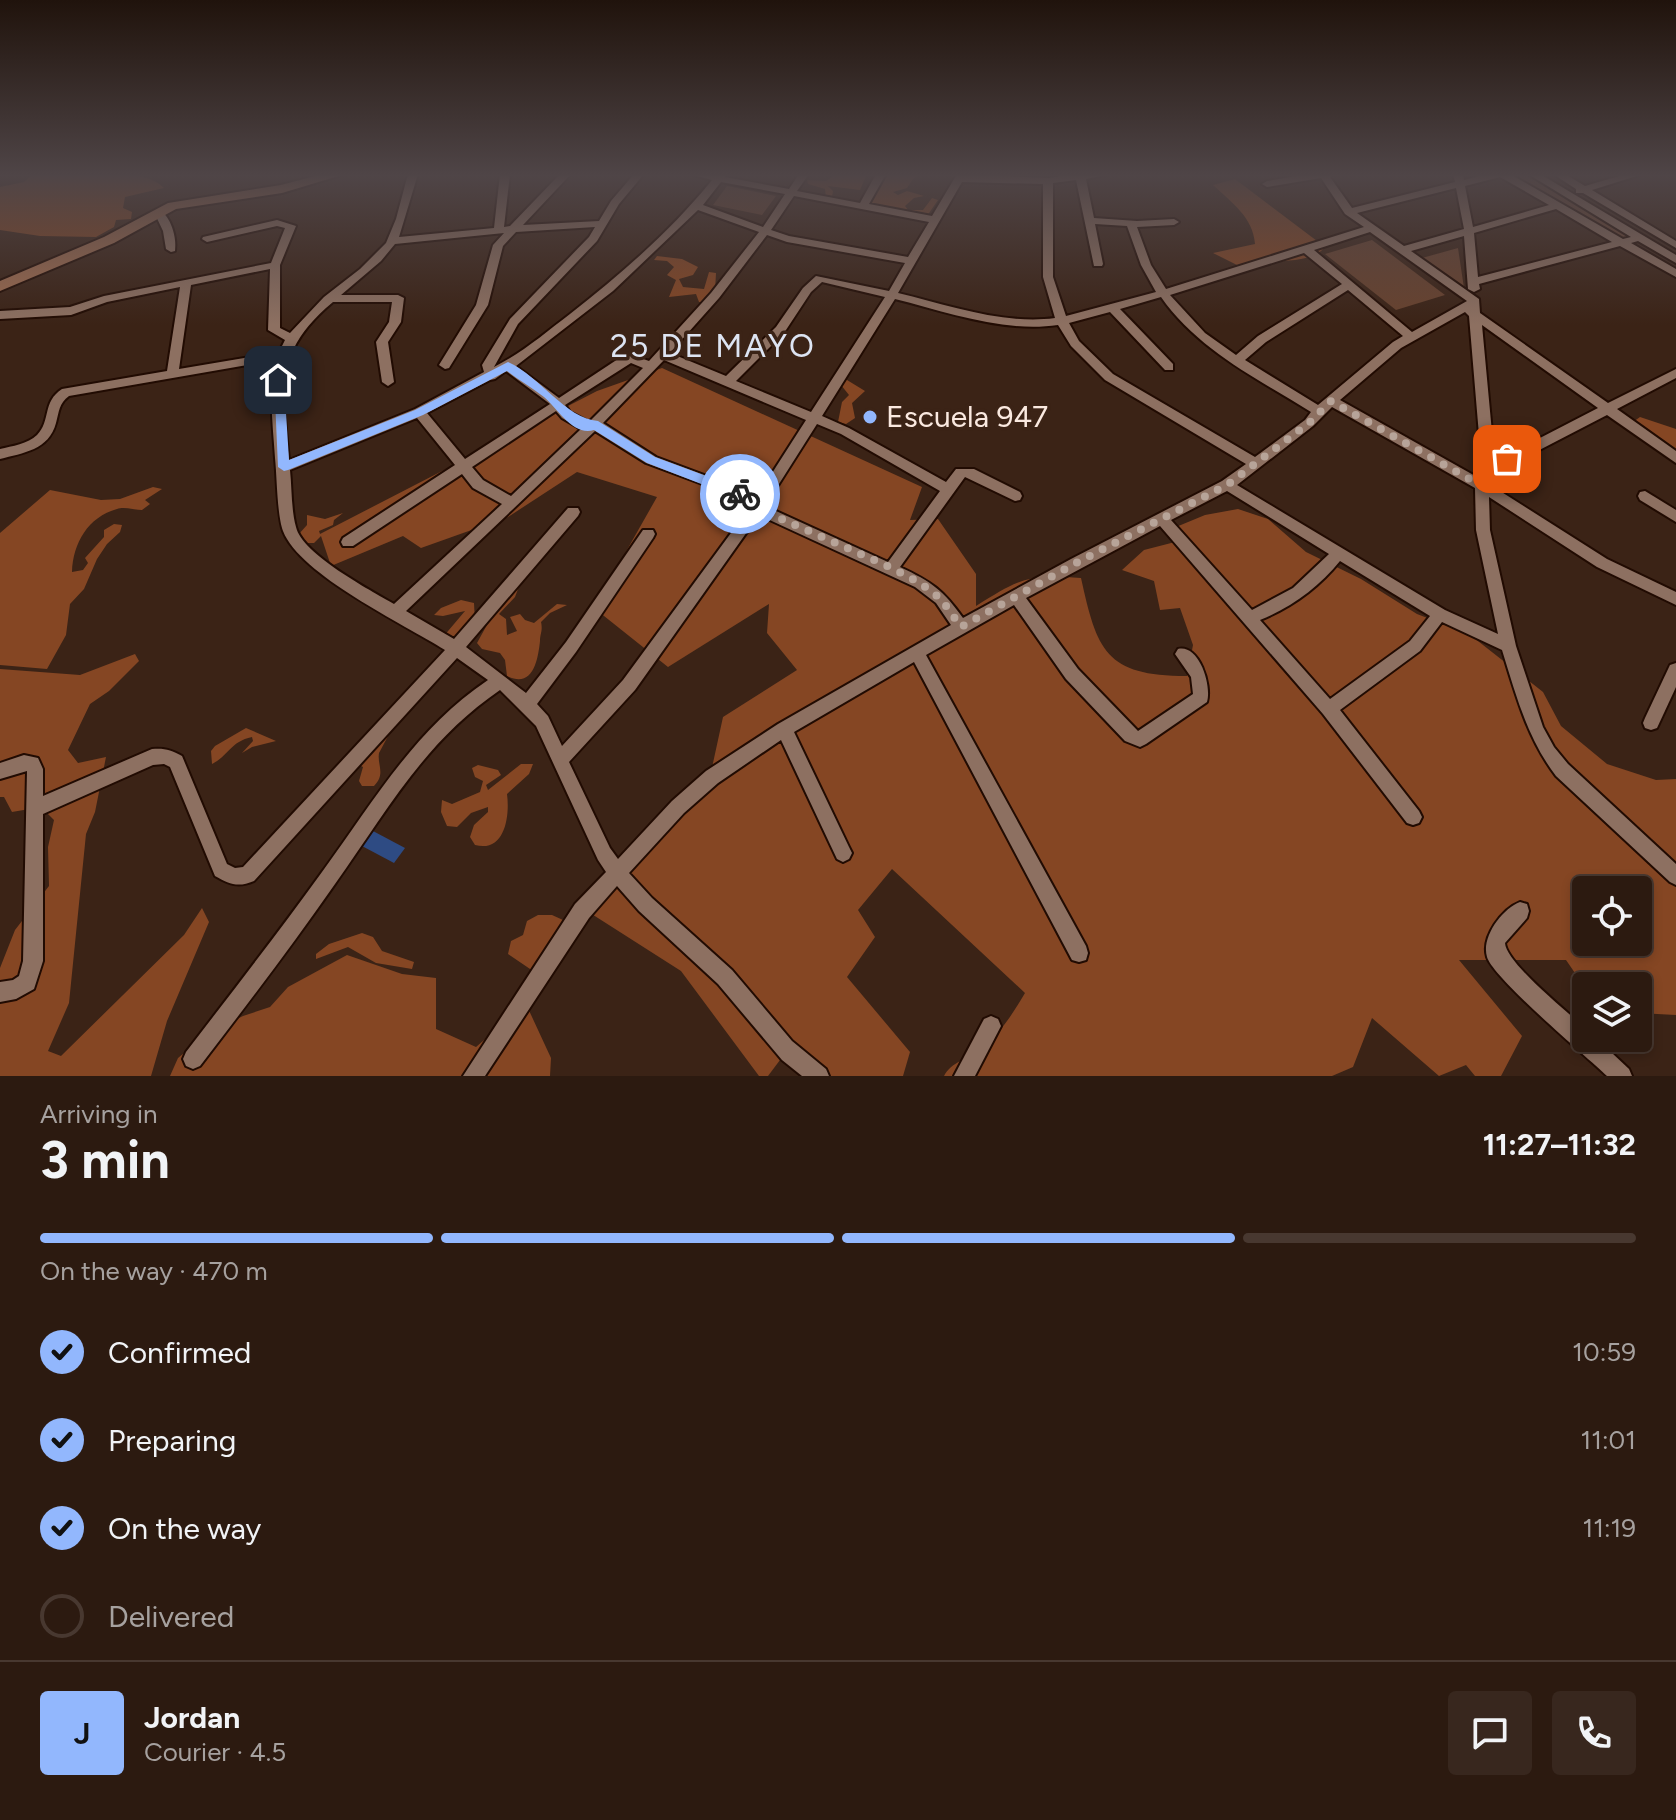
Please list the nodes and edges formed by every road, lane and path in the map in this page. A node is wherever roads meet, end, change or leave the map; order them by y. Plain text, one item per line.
1 (137, 224) edge
2 (165, 224) edge
3 (281, 224) edge
4 (288, 224) edge
5 (397, 224) edge
6 (500, 224) edge
7 (518, 224) edge
8 (599, 224) edge
9 (603, 224) edge
10 (678, 224) edge
11 (750, 224) edge
12 (771, 224) edge
13 (933, 224) edge
14 (1048, 224) edge
15 (1092, 224) edge
16 (1131, 224) edge
17 (1366, 224) edge
18 (1468, 224) edge
19 (1490, 224) edge
20 (1585, 224) edge
21 (1616, 224) edge
22 (1641, 224) edge
23 (1371, 228) junction
24 (513, 229) junction
25 (499, 230) junction
26 (767, 230) junction
27 (1469, 230) junction
28 (1639, 238) junction
29 (207, 239) dead end
30 (392, 241) junction
31 (1618, 242) junction
32 (1676, 245) edge
33 (1305, 248) junction
34 (171, 249) dead end
35 (1403, 250) junction
36 (1676, 260) edge
37 (911, 261) junction
38 (1098, 264) dead end
39 (275, 265) junction
40 (1676, 274) edge
41 (1474, 282) junction
42 (186, 284) junction
43 (1348, 285) junction
44 (0, 287) edge
45 (893, 293) junction
46 (1164, 294) junction
47 (328, 299) junction
48 (1112, 307) junction
49 (1471, 307) junction
50 (0, 315) edge
51 (1062, 321) junction
52 (1410, 336) junction
53 (292, 339) junction
54 (283, 355) junction
55 (664, 355) junction
56 (1237, 361) junction
57 (445, 365) dead end
58 (508, 366) junction
59 (652, 367) junction
60 (1169, 367) dead end
61 (1676, 373) edge
62 (172, 374) junction
63 (491, 376) junction
64 (388, 382) dead end
65 (727, 383) junction
66 (560, 405) junction
67 (1325, 406) junction
68 (1607, 407) junction
69 (419, 412) junction
70 (813, 419) junction
71 (591, 426) junction
72 (0, 454) edge
73 (1676, 458) edge
74 (1488, 459) junction
75 (1257, 464) junction
76 (284, 467) junction
77 (461, 467) junction
78 (1227, 485) junction
79 (1482, 486) junction
80 (947, 489) junction
81 (1015, 496) dead end
82 (1645, 496) dead end
83 (511, 502) junction
84 (759, 504) junction
85 (573, 512) dead end
86 (1676, 517) edge
87 (1162, 519) junction
88 (648, 534) dead end
89 (348, 542) dead end
90 (1338, 553) junction
91 (892, 568) junction
92 (1017, 598) junction
93 (1676, 599) edge
94 (394, 613) junction
95 (1440, 614) junction
96 (1249, 618) junction
97 (961, 627) junction
98 (1508, 646) junction
99 (455, 649) junction
100 (917, 653) junction
101 (1183, 654) dead end
102 (1676, 670) edge
103 (500, 681) junction
104 (528, 703) junction
105 (1329, 709) junction
106 (1651, 723) dead end
107 (784, 729) junction
108 (561, 759) junction
109 (0, 771) edge
110 (34, 809) junction
111 (1413, 817) dead end
112 (843, 853) dead end
113 (616, 873) junction
114 (1676, 876) edge
115 (1520, 911) dead end
116 (1079, 953) dead end
117 (0, 992) edge
118 (991, 1026) dead end
119 (193, 1059) dead end
120 (473, 1076) edge
121 (819, 1076) edge
122 (964, 1076) edge
123 (1622, 1076) edge

1 - 44 street
2 - 34 street
3 - 29 street
4 - 39 street
5 - 30 street
6 - 25 street
7 - 24 street
8 - 24 street
9 - 63 street
10 - 58 street
11 - 26 street
12 - 26 street
13 - 37 street
14 - 51 street
15 - 38 street
16 - 46 street
17 - 23 street
18 - 27 street
19 - 27 street
20 - 31 street
21 - 28 street
22 - 32 street
23 - 33 street
23 - 35 street
24 - 25 street
24 - 57 street
25 - 30 street
26 - 37 street
26 - 55 street
27 - 35 street
27 - 41 street
28 - 31 street
28 - 36 street
30 - 47 street
31 - 40 street
31 - 41 street
33 - 43 street
33 - 46 street
35 - 49 street
37 - 45 street
39 - 42 street
39 - 53 street
41 - 49 street
42 - 50 street
42 - 62 street
43 - 52 street
43 - 56 street
45 - 51 street
45 - 65 street
45 - 70 street
46 - 48 street
46 - 56 street
47 - 53 street
47 - 64 street
48 - 51 street
48 - 60 street
49 - 52 street
49 - 68 street
49 - 74 street
51 - 75 street
52 - 67 street
53 - 54 street
54 - 62 street
54 - 76 street
55 - 59 street
55 - 65 street
56 - 67 street
58 - 63 street
58 - 66 street
59 - 66 street
59 - 71 street
61 - 68 street
62 - 72 street
63 - 69 street
65 - 70 street
66 - 71 street
66 - 77 street
67 - 75 street
67 - 79 street
68 - 73 street
68 - 74 street
69 - 76 street
69 - 77 street
70 - 80 street
70 - 84 street
71 - 83 street
71 - 84 street
74 - 79 street
75 - 78 street
76 - 94 street
77 - 83 street
77 - 89 street
78 - 87 street
78 - 90 street
79 - 93 street
79 - 98 street
80 - 81 street
80 - 91 street
82 - 86 street
83 - 94 street
84 - 91 street
84 - 108 street
85 - 99 street
87 - 92 street
87 - 96 street
88 - 104 street
90 - 95 street
90 - 96 street
91 - 97 street
92 - 97 street
92 - 101 street
94 - 99 street
95 - 98 street
95 - 105 street
96 - 105 street
97 - 100 street
98 - 114 street
99 - 103 street
99 - 110 street
100 - 107 street
100 - 116 street
102 - 106 street
103 - 104 street
103 - 119 street
104 - 108 street
105 - 111 street
107 - 112 street
107 - 113 street
108 - 113 street
109 - 110 street
110 - 117 street
113 - 120 street
113 - 121 street
115 - 123 street
118 - 122 street

